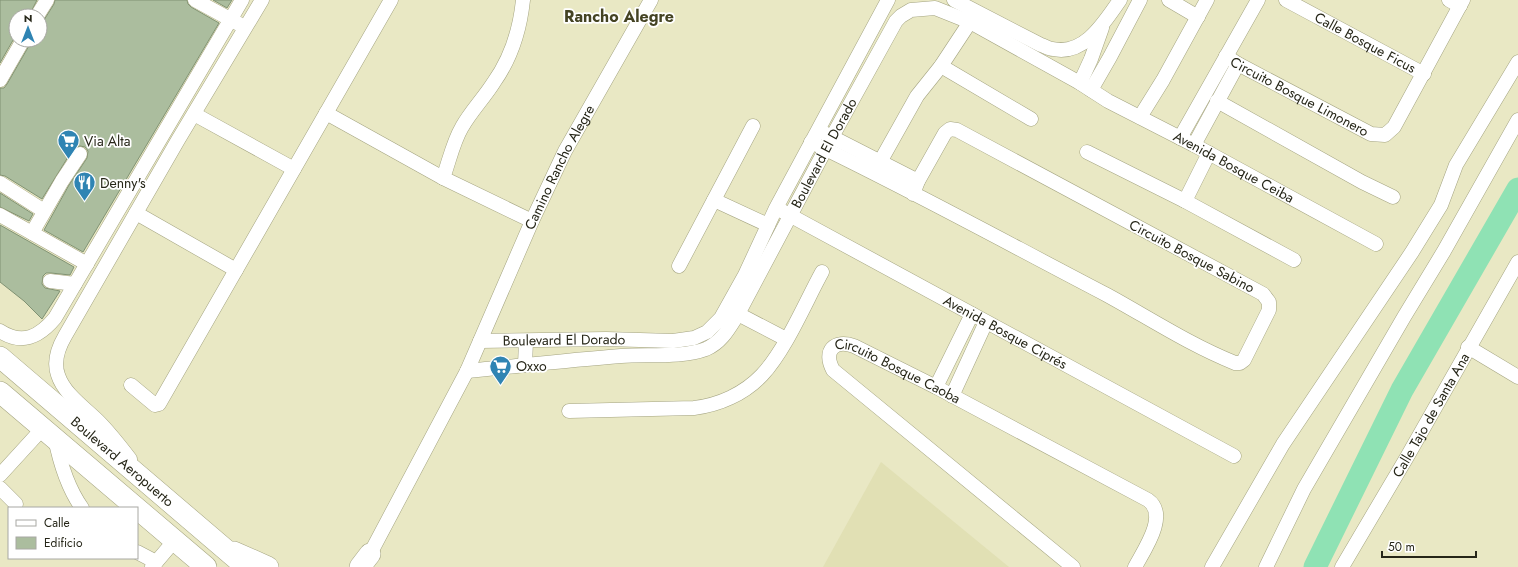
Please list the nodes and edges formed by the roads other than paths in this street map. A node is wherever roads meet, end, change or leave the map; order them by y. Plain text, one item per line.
1 (196, 0) edge
2 (242, 0) edge
3 (262, 0) edge
4 (390, 0) edge
5 (523, 0) edge
6 (651, 0) edge
7 (888, 0) edge
8 (954, 0) edge
9 (1120, 0) edge
10 (1140, 0) edge
11 (1169, 0) edge
12 (1207, 0) edge
13 (1258, 0) edge
14 (1286, 0) edge
15 (1457, 2) edge
16 (1198, 17) junction
17 (230, 20) junction
18 (970, 22) junction
19 (1103, 24) junction
20 (246, 28) junction
21 (18, 48) edge
22 (1226, 56) junction
23 (1518, 62) edge
24 (1238, 64) junction
25 (941, 66) junction
26 (1424, 74) junction
27 (0, 80) edge
28 (1085, 87) junction
29 (1217, 101) junction
30 (326, 113) junction
31 (194, 114) junction
32 (1140, 117) junction
33 (1031, 119) dead end
34 (1518, 120) edge
35 (753, 126) dead end
36 (164, 132) junction
37 (814, 136) junction
38 (1180, 138) junction
39 (178, 140) junction
40 (829, 143) junction
41 (1194, 145) junction
42 (1087, 152) dead end
43 (1208, 153) junction
44 (80, 154) dead end
45 (880, 162) junction
46 (294, 169) junction
47 (443, 178) junction
48 (0, 182) edge
49 (915, 188) junction
50 (1393, 197) dead end
51 (714, 200) junction
52 (1185, 201) junction
53 (776, 208) junction
54 (44, 211) junction
55 (136, 213) junction
56 (0, 216) edge
57 (790, 216) junction
58 (532, 221) junction
59 (768, 225) junction
60 (32, 234) junction
61 (102, 238) junction
62 (1376, 244) dead end
63 (117, 246) junction
64 (1294, 260) dead end
65 (1518, 262) edge
66 (87, 264) junction
67 (679, 266) dead end
68 (236, 270) junction
69 (822, 272) dead end
70 (50, 281) dead end
71 (75, 284) junction
72 (738, 314) junction
73 (972, 314) junction
74 (986, 322) junction
75 (0, 331) edge
76 (606, 339) junction
77 (786, 339) junction
78 (480, 341) junction
79 (526, 341) junction
80 (1468, 347) junction
81 (0, 357) edge
82 (606, 358) junction
83 (525, 365) junction
84 (466, 371) junction
85 (1518, 377) edge
86 (131, 385) dead end
87 (936, 387) junction
88 (0, 392) edge
89 (952, 396) junction
90 (569, 410) dead end
91 (49, 433) junction
92 (1234, 456) dead end
93 (0, 475) edge
94 (146, 481) junction
95 (0, 488) edge
96 (16, 504) dead end
97 (81, 507) edge
98 (136, 507) edge
99 (138, 509) edge
100 (175, 540) junction
101 (225, 549) junction
102 (138, 553) edge
103 (366, 563) edge
104 (154, 564) edge
105 (206, 567) edge
106 (246, 567) edge
107 (268, 567) edge
108 (1073, 567) edge
109 (1135, 567) edge
110 (1212, 567) edge
111 (1266, 567) edge
112 (1342, 567) edge

1 - 17 street
2 - 17 street
3 - 20 street
4 - 30 street
5 - 47 street
6 - 58 street, Camino Rancho Alegre
7 - 37 street, Boulevard El Dorado
8 - 19 street
9 - 19 street
10 - 28 street
11 - 16 street
12 - 16 street
13 - 22 street
14 - 26 street, Calle Bosque Ficus
15 - 26 street, Circuito Bosque Limonero
16 - 32 street
17 - 20 street
17 - 36 street
18 - 25 street
18 - 28 street, Boulevard El Dorado
18 - 40 street, Boulevard El Dorado
19 - 28 street
20 - 31 street
21 - 27 street
22 - 24 street, Circuito Bosque Limonero
22 - 38 street
23 - 110 street
24 - 26 street, Circuito Bosque Limonero
24 - 29 street
25 - 33 street
25 - 45 street
28 - 32 street, Avenida Bosque Ceiba
29 - 41 street
29 - 50 street
30 - 46 street
30 - 47 street
31 - 39 street
31 - 46 street
32 - 38 street, Avenida Bosque Ceiba
34 - 111 street
35 - 51 street
36 - 39 street
36 - 61 street
37 - 40 street, Circuito Bosque Sabino
37 - 53 street, Boulevard El Dorado
38 - 41 street, Avenida Bosque Ceiba
39 - 55 street
40 - 45 street, Circuito Bosque Sabino
40 - 49 street, Circuito Bosque Sabino
40 - 57 street, Boulevard El Dorado
41 - 43 street, Avenida Bosque Ceiba
42 - 52 street
43 - 52 street
43 - 62 street, Avenida Bosque Ceiba
44 - 54 street
45 - 49 street, Circuito Bosque Sabino
46 - 68 street
47 - 58 street
48 - 54 street
49 - 49 street, Circuito Bosque Sabino
51 - 59 street
51 - 67 street
52 - 64 street
53 - 57 street, Avenida Bosque Ciprés
53 - 59 street, Boulevard El Dorado
54 - 60 street
55 - 63 street
55 - 68 street
56 - 60 street
57 - 72 street, Boulevard El Dorado
57 - 73 street, Avenida Bosque Ciprés
58 - 78 street, Camino Rancho Alegre
59 - 76 street, Boulevard El Dorado
60 - 66 street
61 - 63 street
61 - 66 street
63 - 94 street
65 - 80 street, Calle Tajo de Santa Ana
66 - 71 street
68 - 86 street
69 - 77 street
70 - 71 street
71 - 75 street
72 - 77 street
72 - 82 street, Boulevard El Dorado
73 - 74 street, Avenida Bosque Ciprés
73 - 87 street
74 - 89 street
74 - 92 street, Avenida Bosque Ciprés
76 - 79 street, Boulevard El Dorado
76 - 82 street
77 - 90 street
78 - 79 street, Boulevard El Dorado
78 - 84 street
79 - 83 street
80 - 85 street
80 - 112 street, Calle Tajo de Santa Ana
81 - 94 highway, Boulevard Aeropuerto
82 - 83 street, Boulevard El Dorado
83 - 84 street, Boulevard El Dorado
84 - 103 street
87 - 89 street, Circuito Bosque Caoba
87 - 108 street, Circuito Bosque Caoba
88 - 91 highway, Boulevard Aeropuerto
89 - 109 street, Circuito Bosque Caoba
91 - 93 street
91 - 97 street
91 - 98 highway, Boulevard Aeropuerto
94 - 101 highway, Boulevard Aeropuerto
95 - 96 street
99 - 100 highway, Boulevard Aeropuerto
100 - 104 street
100 - 105 highway, Boulevard Aeropuerto
101 - 106 highway, Boulevard Aeropuerto
101 - 107 highway
102 - 104 street

